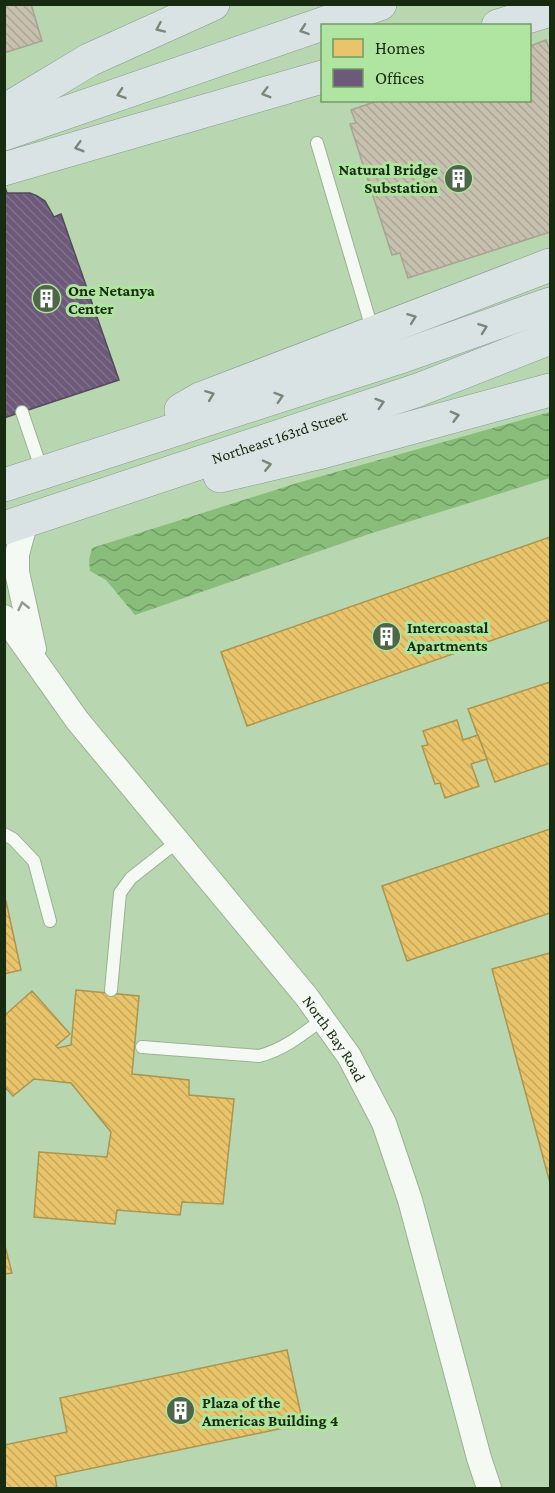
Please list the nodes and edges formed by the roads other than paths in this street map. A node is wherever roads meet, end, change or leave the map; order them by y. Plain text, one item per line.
1 (213, 4) edge
2 (380, 4) edge
3 (550, 10) edge
4 (321, 24) edge
5 (322, 24) edge
6 (504, 24) edge
7 (321, 77) edge
8 (4, 111) edge
9 (4, 134) edge
10 (317, 144) dead end
11 (4, 169) edge
12 (550, 266) edge
13 (550, 304) edge
14 (373, 333) junction
15 (550, 338) edge
16 (550, 390) edge
17 (22, 412) dead end
18 (103, 454) junction
19 (43, 473) junction
20 (4, 485) edge
21 (15, 524) edge
22 (4, 617) edge
23 (38, 663) junction
24 (4, 834) edge
25 (178, 841) junction
26 (50, 921) dead end
27 (111, 990) dead end
28 (323, 1020) junction
29 (142, 1047) dead end
30 (489, 1488) edge

1 -> 8 main road
2 -> 5 main road
3 - 6 main road
4 -> 9 main road
7 -> 11 main road
10 - 14 lane
14 -> 12 main road
18 -> 13 main road
18 -> 14 main road
21 -> 15 main road, Northeast 163rd Street
21 -> 16 main road
17 - 19 lane
18 - 19 main road
19 - 20 main road
23 -> 21 street, North Bay Road
22 - 23 street, North Bay Road
23 - 25 street, North Bay Road
24 - 26 lane
25 - 27 lane
25 - 28 street, North Bay Road
28 - 29 lane
28 - 30 street, North Bay Road

